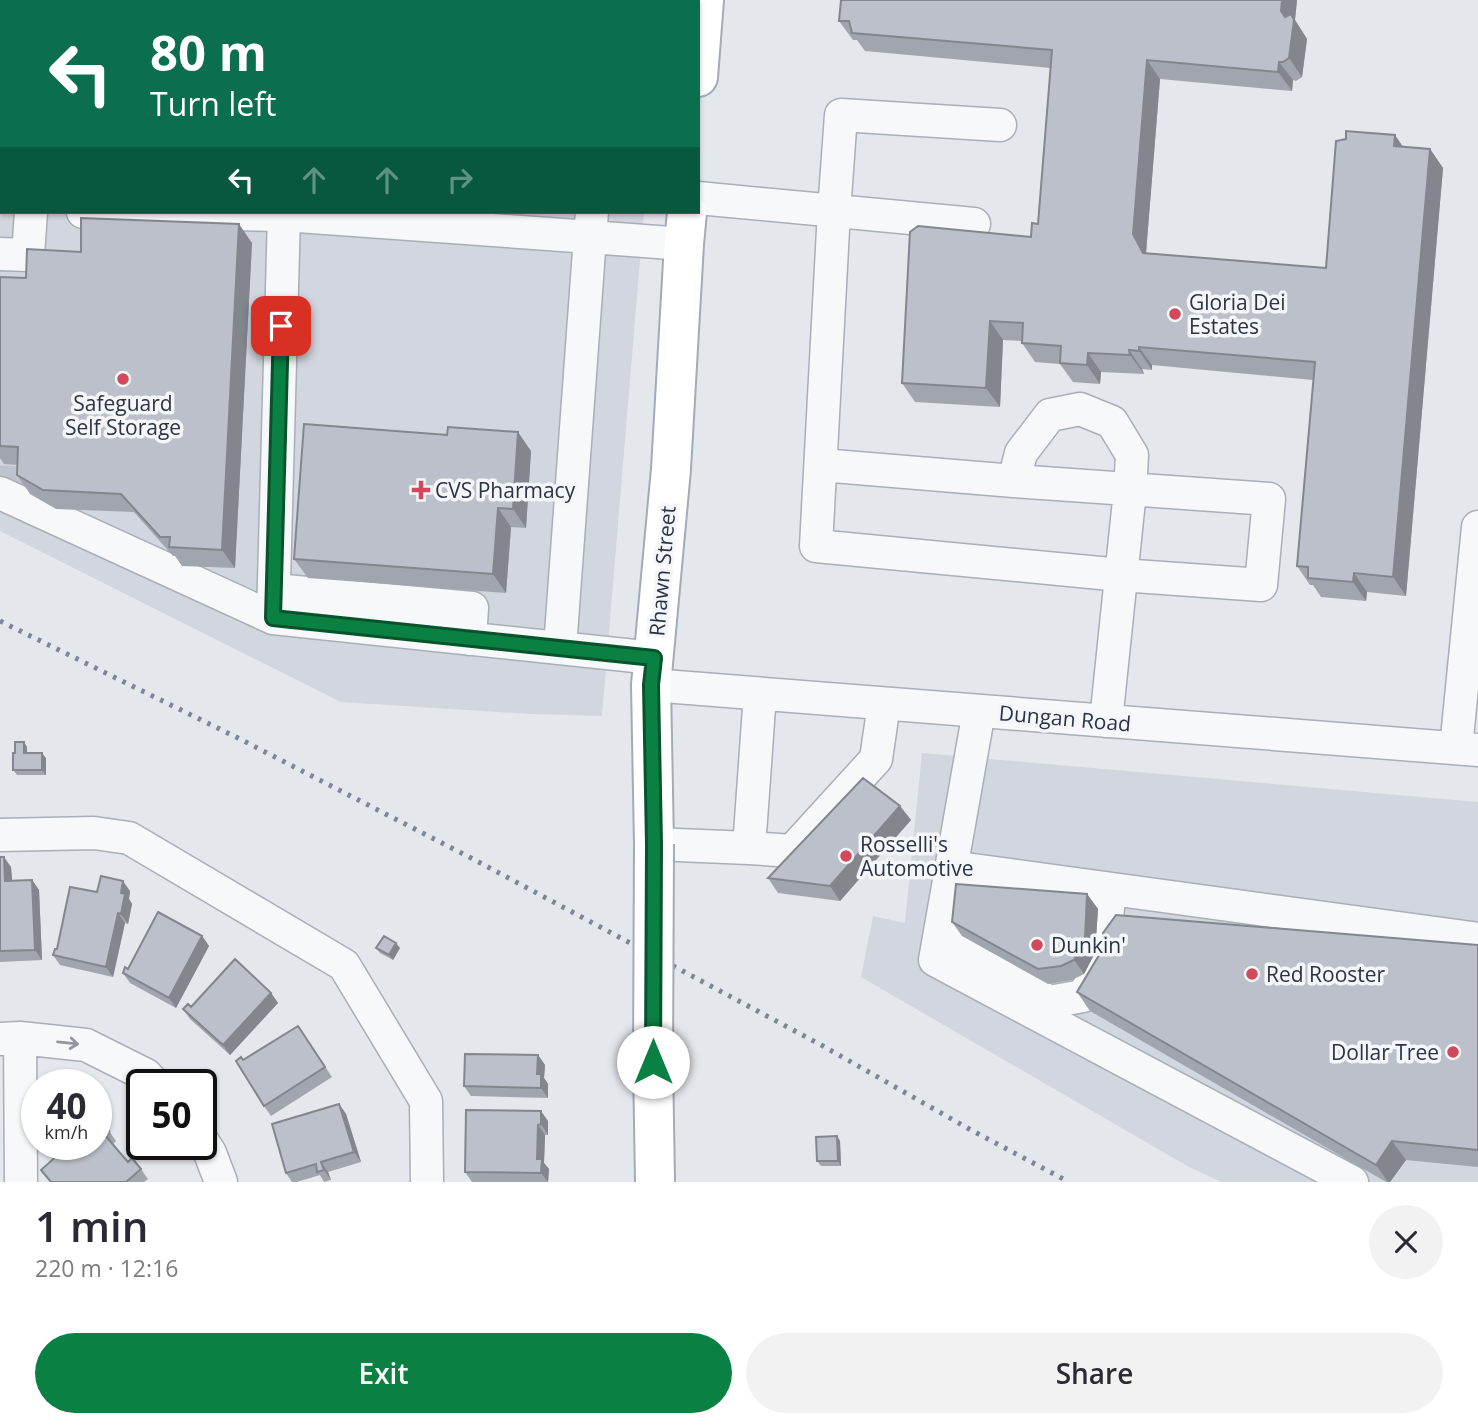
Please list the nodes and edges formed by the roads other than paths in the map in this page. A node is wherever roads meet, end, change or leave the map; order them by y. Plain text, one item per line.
1 (704, 0) edge
2 (700, 51) edge
3 (1000, 125) dead end
4 (700, 198) edge
5 (834, 211) junction
6 (31, 214) edge
7 (217, 214) edge
8 (284, 215) junction
9 (324, 215) edge
10 (974, 224) dead end
11 (591, 225) edge
12 (686, 228) edge
13 (0, 254) edge
14 (821, 465) junction
15 (1014, 481) junction
16 (1130, 491) junction
17 (0, 493) edge
18 (1478, 527) edge
19 (1121, 575) junction
20 (274, 604) junction
21 (560, 648) junction
22 (652, 672) junction
23 (760, 694) junction
24 (884, 704) junction
25 (979, 711) junction
26 (1106, 721) junction
27 (1467, 749) edge
28 (0, 835) edge
29 (654, 844) junction
30 (749, 848) junction
31 (959, 868) junction
32 (1110, 888) junction
33 (1478, 939) edge
34 (10, 1038) edge
35 (134, 1069) edge
36 (213, 1160) edge
37 (21, 1182) edge
38 (221, 1182) edge
39 (427, 1182) edge
40 (655, 1182) edge
41 (1352, 1182) edge

1 - 2 main road
3 - 5 street
4 - 5 street
5 - 10 street
5 - 14 street
6 - 13 street
7 - 8 street
8 - 9 street
8 - 20 street
9 - 11 street
11 - 12 street
11 - 21 street
12 - 22 main road, Rhawn Street
14 - 15 street
14 - 19 street
15 - 16 street
15 - 16 street
16 - 19 street
16 - 19 street
17 - 20 street, Dungan Road
18 - 27 street
19 - 26 street
20 - 21 street, Dungan Road
21 - 22 street, Dungan Road
22 - 23 street, Dungan Road
22 - 29 main road, Rhawn Street
23 - 24 street, Dungan Road
23 - 30 street
24 - 25 street, Dungan Road
24 - 30 street
25 - 26 street, Dungan Road
25 - 31 street
26 - 27 street, Dungan Road
28 - 39 street
29 - 30 street
29 - 40 main road, Rhawn Street, bridge
31 - 32 street
31 - 32 street
31 - 41 street
32 - 33 street
34 -> 35 street
34 - 37 street
36 - 38 street

